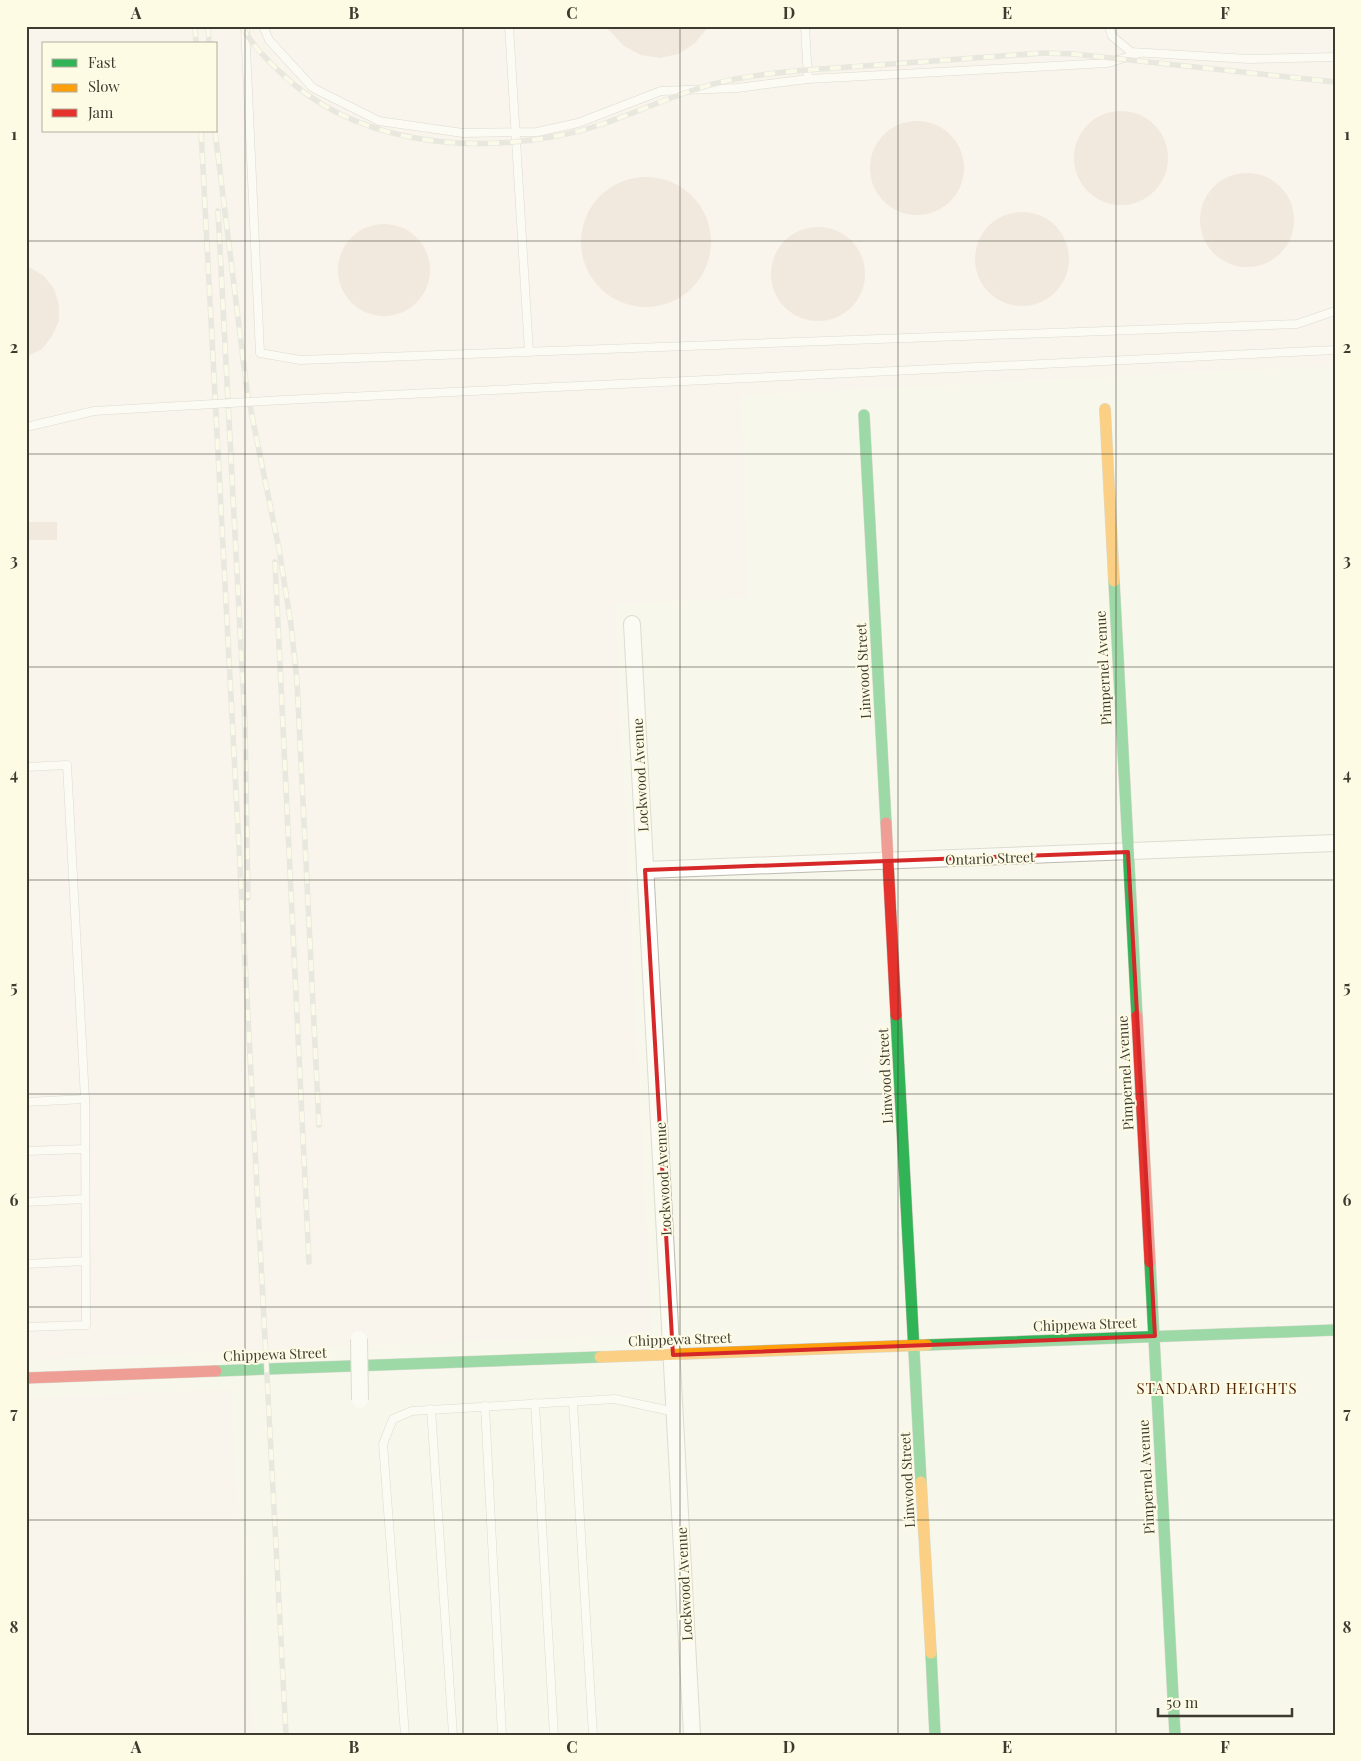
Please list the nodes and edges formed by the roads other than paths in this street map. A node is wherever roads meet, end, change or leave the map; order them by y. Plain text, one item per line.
1 (245, 26) edge
2 (263, 26) edge
3 (509, 26) edge
4 (805, 26) edge
5 (1110, 26) edge
6 (1140, 53) junction
7 (1335, 57) edge
8 (808, 79) junction
9 (515, 132) junction
10 (1335, 311) edge
11 (1335, 350) edge
12 (529, 352) junction
13 (1105, 409) dead end
14 (864, 415) dead end
15 (26, 427) edge
16 (632, 624) dead end
17 (26, 768) edge
18 (1335, 842) edge
19 (1128, 852) junction
20 (889, 862) junction
21 (645, 870) junction
22 (85, 1099) junction
23 (26, 1102) edge
24 (85, 1149) junction
25 (26, 1152) edge
26 (85, 1199) junction
27 (26, 1202) edge
28 (86, 1261) junction
29 (26, 1264) edge
30 (26, 1327) edge
31 (1335, 1330) edge
32 (1155, 1336) junction
33 (359, 1339) dead end
34 (915, 1346) junction
35 (673, 1355) junction
36 (26, 1378) edge
37 (360, 1400) dead end
38 (573, 1402) junction
39 (536, 1404) junction
40 (485, 1406) junction
41 (431, 1409) junction
42 (675, 1412) junction
43 (405, 1735) edge
44 (453, 1735) edge
45 (502, 1735) edge
46 (554, 1735) edge
47 (593, 1735) edge
48 (692, 1735) edge
49 (935, 1735) edge
50 (1176, 1735) edge

1 - 12 lane
2 - 9 lane
3 - 9 lane
4 - 8 lane
5 - 6 lane
6 - 7 lane
6 - 8 lane
8 - 9 lane
9 - 12 lane
10 - 12 lane
11 - 15 lane, bridge
13 - 19 street, Pimpernel Avenue
14 - 20 street, Linwood Street
16 - 21 street, Lockwood Avenue
17 - 22 lane
18 - 19 street, Ontario Street
19 - 20 street, Ontario Street
19 - 32 street, Pimpernel Avenue
20 - 21 street, Ontario Street
20 - 34 street, Linwood Street
21 - 35 street, Lockwood Avenue
22 - 23 lane
22 - 24 lane
24 - 25 lane
24 - 26 lane
26 - 27 lane
26 - 28 lane
28 - 29 lane
28 - 30 lane
31 - 32 street, Chippewa Street
32 - 34 street, Chippewa Street
32 - 50 street, Pimpernel Avenue
33 - 37 street, bridge
34 - 35 street, Chippewa Street
34 - 49 street, Linwood Street
35 - 36 street, Chippewa Street
35 - 42 street, Lockwood Avenue
38 - 39 lane
38 - 42 lane
38 - 47 lane
39 - 40 lane
39 - 46 lane
40 - 41 lane
40 - 45 lane
41 - 43 lane
41 - 44 lane
42 - 48 street, Lockwood Avenue

